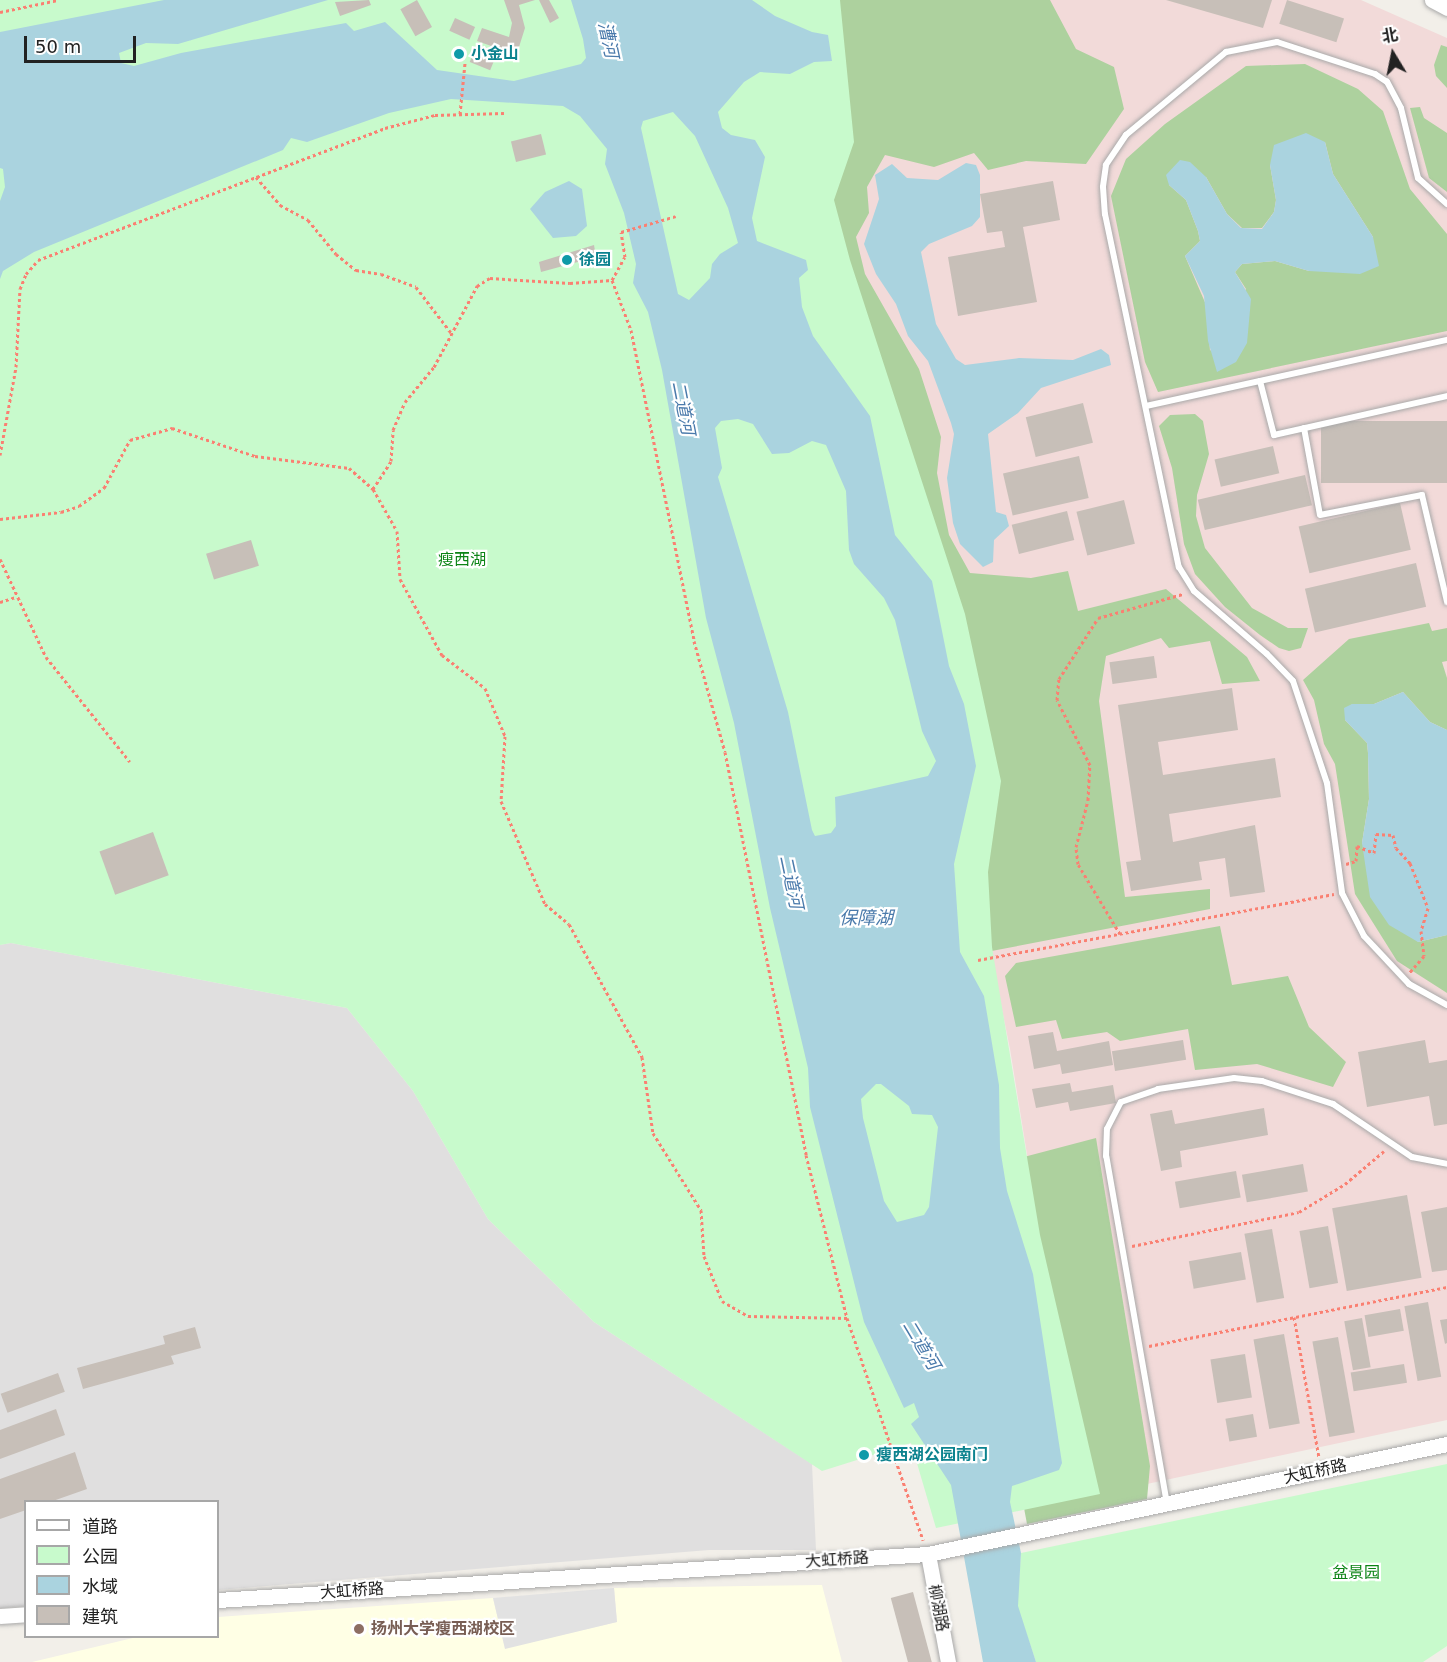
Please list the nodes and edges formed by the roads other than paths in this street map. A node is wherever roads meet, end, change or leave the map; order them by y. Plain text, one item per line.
1 (1432, 0) edge
2 (1447, 8) edge
3 (1447, 204) edge
4 (1447, 340) edge
5 (1260, 381) junction
6 (1447, 396) edge
7 (1146, 406) junction
8 (1304, 428) junction
9 (1447, 602) edge
10 (1447, 1005) edge
11 (1447, 1164) edge
12 (1447, 1444) edge
13 (1167, 1504) junction
14 (928, 1554) junction
15 (219, 1600) edge
16 (24, 1614) edge
17 (0, 1616) edge
18 (948, 1662) edge

1 - 2 street
3 - 7 lane
4 - 5 lane
5 - 7 lane
5 - 8 lane
6 - 8 lane
7 - 10 lane
8 - 9 lane
11 - 13 lane
12 - 13 street, 大虹桥路
13 - 14 street, 大虹桥路
14 - 15 street, 大虹桥路
14 - 18 street, 柳湖路
16 - 17 street

